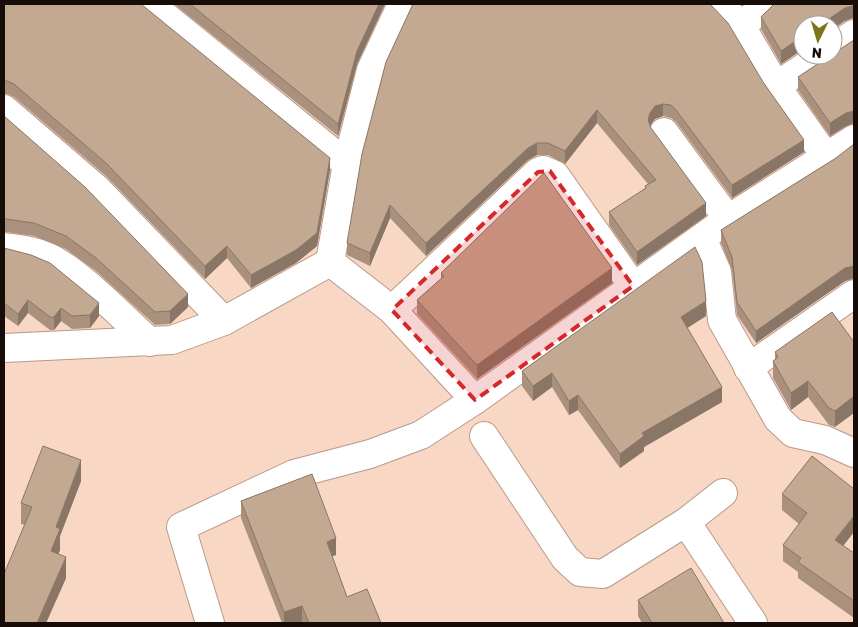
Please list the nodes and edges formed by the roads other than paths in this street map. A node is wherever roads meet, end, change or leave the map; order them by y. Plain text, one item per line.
1 (150, 4) edge
2 (402, 4) edge
3 (720, 4) edge
4 (767, 4) edge
5 (741, 26) junction
6 (854, 34) edge
7 (843, 41) edge
8 (808, 65) edge
9 (776, 86) junction
10 (4, 109) edge
11 (664, 132) dead end
12 (854, 140) edge
13 (827, 158) junction
14 (347, 164) junction
15 (728, 219) junction
16 (702, 238) junction
17 (4, 248) edge
18 (330, 262) junction
19 (633, 286) junction
20 (854, 294) edge
21 (392, 310) junction
22 (224, 321) junction
23 (150, 342) junction
24 (4, 348) edge
25 (748, 368) junction
26 (476, 400) junction
27 (484, 436) dead end
28 (854, 453) edge
29 (724, 493) dead end
30 (686, 522) junction
31 (207, 623) edge
32 (753, 623) edge

1 - 14 street
2 - 14 street
3 - 5 street
4 - 5 street
5 - 9 street
6 - 7 street
8 - 9 street
9 - 13 street
10 - 22 street
11 - 15 street
12 - 13 street
13 - 15 street
14 - 18 street
15 - 16 street
16 - 19 street
16 - 25 street
17 - 23 street
18 - 21 street
18 - 22 street
19 - 21 street
19 - 26 street
20 - 25 street
21 - 26 street
22 - 23 street
23 - 24 street
25 - 28 street
26 - 31 street
27 - 30 street
29 - 30 street
30 - 32 street

